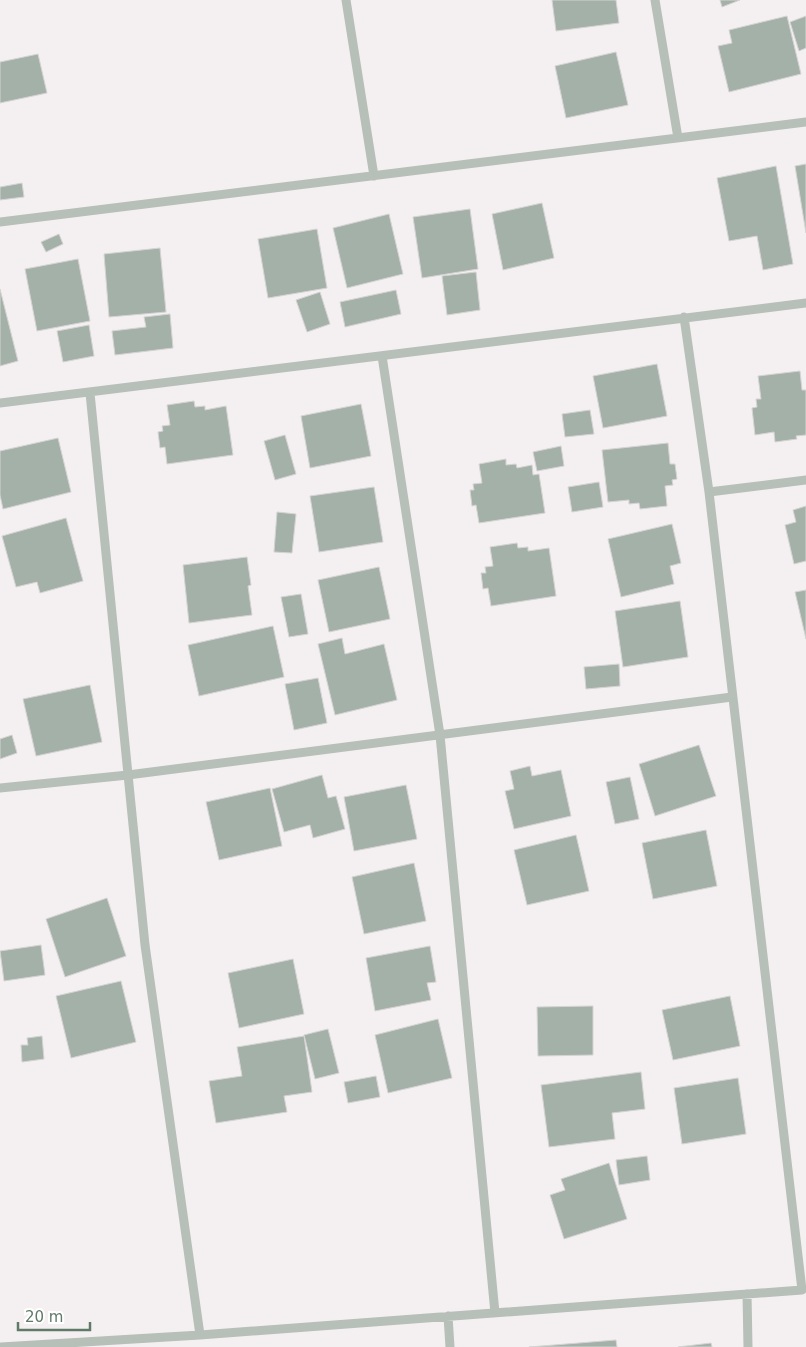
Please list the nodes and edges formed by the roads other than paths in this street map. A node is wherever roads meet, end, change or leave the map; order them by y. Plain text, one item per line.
1 (346, 0) edge
2 (655, 0) edge
3 (806, 122) edge
4 (678, 138) junction
5 (374, 176) junction
6 (0, 222) edge
7 (806, 303) edge
8 (684, 317) junction
9 (382, 356) junction
10 (90, 393) junction
11 (0, 403) edge
12 (806, 480) edge
13 (709, 492) junction
14 (732, 697) junction
15 (440, 735) junction
16 (128, 775) junction
17 (0, 788) edge
18 (747, 1294) junction
19 (495, 1313) junction
20 (448, 1316) junction
21 (200, 1335) junction
22 (146, 1343) edge
23 (1, 1347) edge
24 (450, 1347) edge
25 (748, 1347) edge

1 - 5 street
2 - 4 street
3 - 4 street
4 - 5 street
5 - 6 street
7 - 8 street
8 - 9 street
8 - 13 street
9 - 10 street
9 - 15 street
10 - 11 street
10 - 16 street
12 - 13 street
13 - 14 street
14 - 15 street
14 - 18 street
15 - 16 street
15 - 19 street
16 - 17 street
16 - 21 street
18 - 19 street
18 - 25 street
19 - 20 street
20 - 21 street
20 - 24 street
21 - 22 street
22 - 23 street

